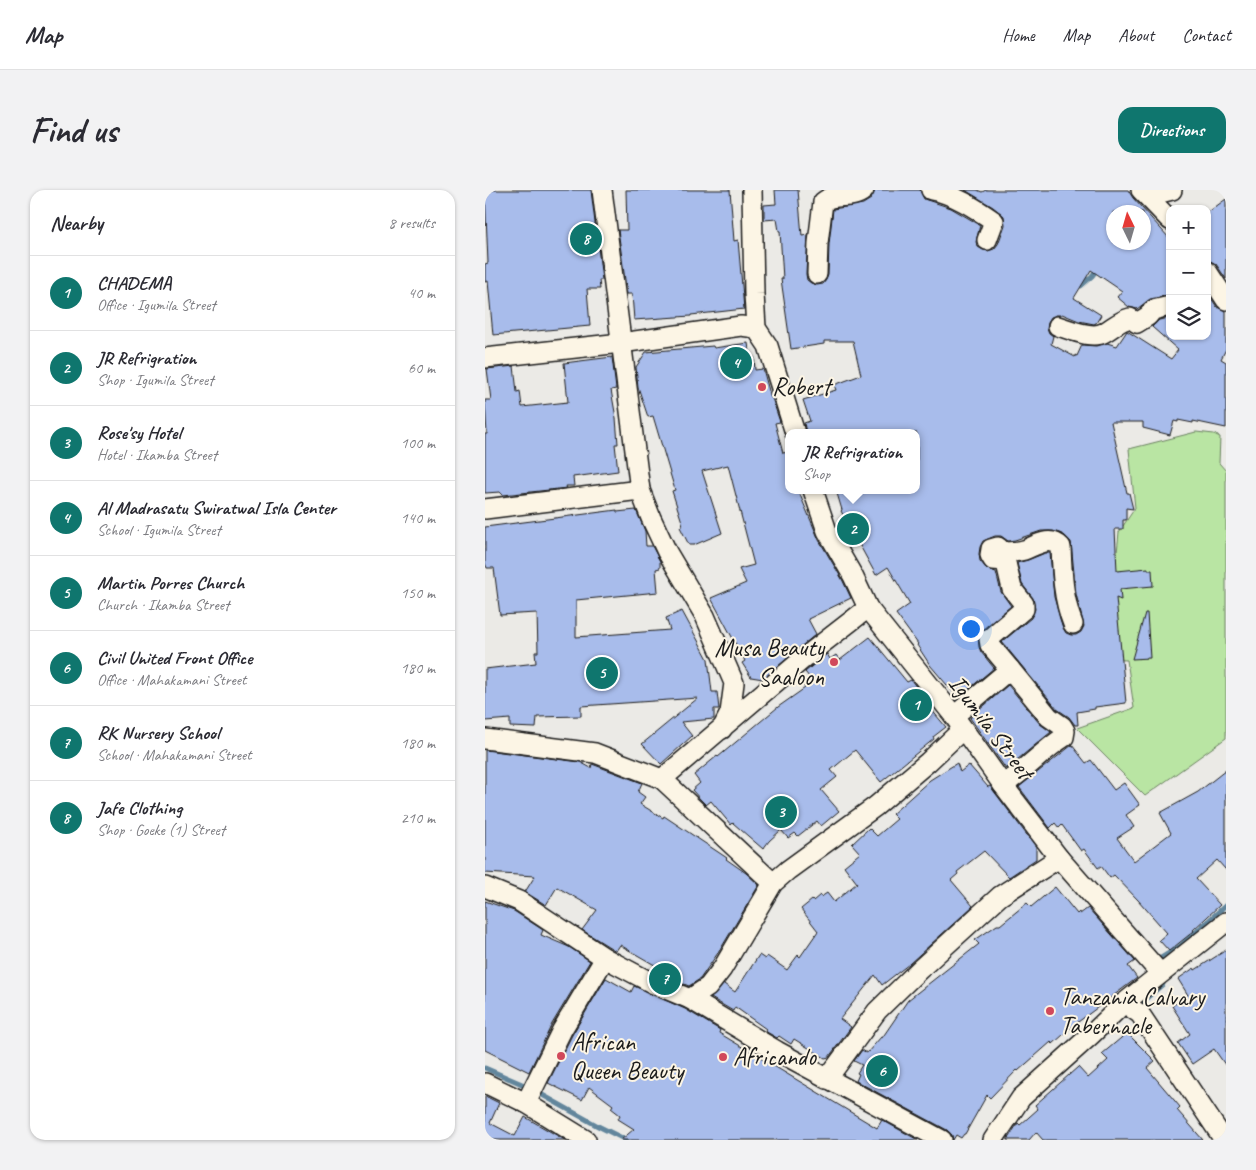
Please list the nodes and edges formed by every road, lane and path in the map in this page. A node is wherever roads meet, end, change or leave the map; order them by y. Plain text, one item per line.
1 (602, 190) edge
2 (752, 190) edge
3 (864, 190) edge
4 (931, 190) edge
5 (1172, 190) edge
6 (1143, 192) edge
7 (1166, 216) edge
8 (987, 240) dead end
9 (817, 274) dead end
10 (1211, 279) edge
11 (1226, 300) edge
12 (1166, 307) edge
13 (1058, 326) dead end
14 (756, 328) junction
15 (621, 343) junction
16 (485, 358) edge
17 (794, 429) edge
18 (640, 490) junction
19 (814, 494) edge
20 (485, 509) edge
21 (868, 608) junction
22 (1073, 624) dead end
23 (1011, 669) junction
24 (958, 722) junction
25 (722, 729) junction
26 (485, 739) edge
27 (663, 779) junction
28 (1003, 785) junction
29 (1059, 858) junction
30 (773, 883) junction
31 (485, 887) edge
32 (1226, 922) edge
33 (605, 958) junction
34 (1160, 973) junction
35 (690, 999) junction
36 (1124, 1003) junction
37 (827, 1079) junction
38 (485, 1083) edge
39 (526, 1103) junction
40 (586, 1140) edge
41 (942, 1140) edge
42 (993, 1140) edge
43 (1224, 1140) edge

1 - 15 street
2 - 14 street
3 - 9 street
4 - 8 street
5 - 6 street
6 - 7 street
10 - 11 street
12 - 13 street
14 - 15 street
14 - 17 street
15 - 16 street
15 - 18 street
18 - 20 street
18 - 25 street
19 - 21 street, Igumila Street
21 - 24 street, Igumila Street
21 - 25 street
22 - 23 street
23 - 24 street
23 - 28 street
24 - 28 street, Igumila Street
24 - 30 street
25 - 27 street
26 - 27 street
27 - 30 street
28 - 29 street, Igumila Street
29 - 34 street, Igumila Street
29 - 37 street
30 - 35 street
31 - 33 street
32 - 34 street
33 - 35 street
33 - 39 street
34 - 36 street
35 - 37 street
36 - 42 street
36 - 43 street
37 - 41 street
38 - 39 street
39 - 40 street

